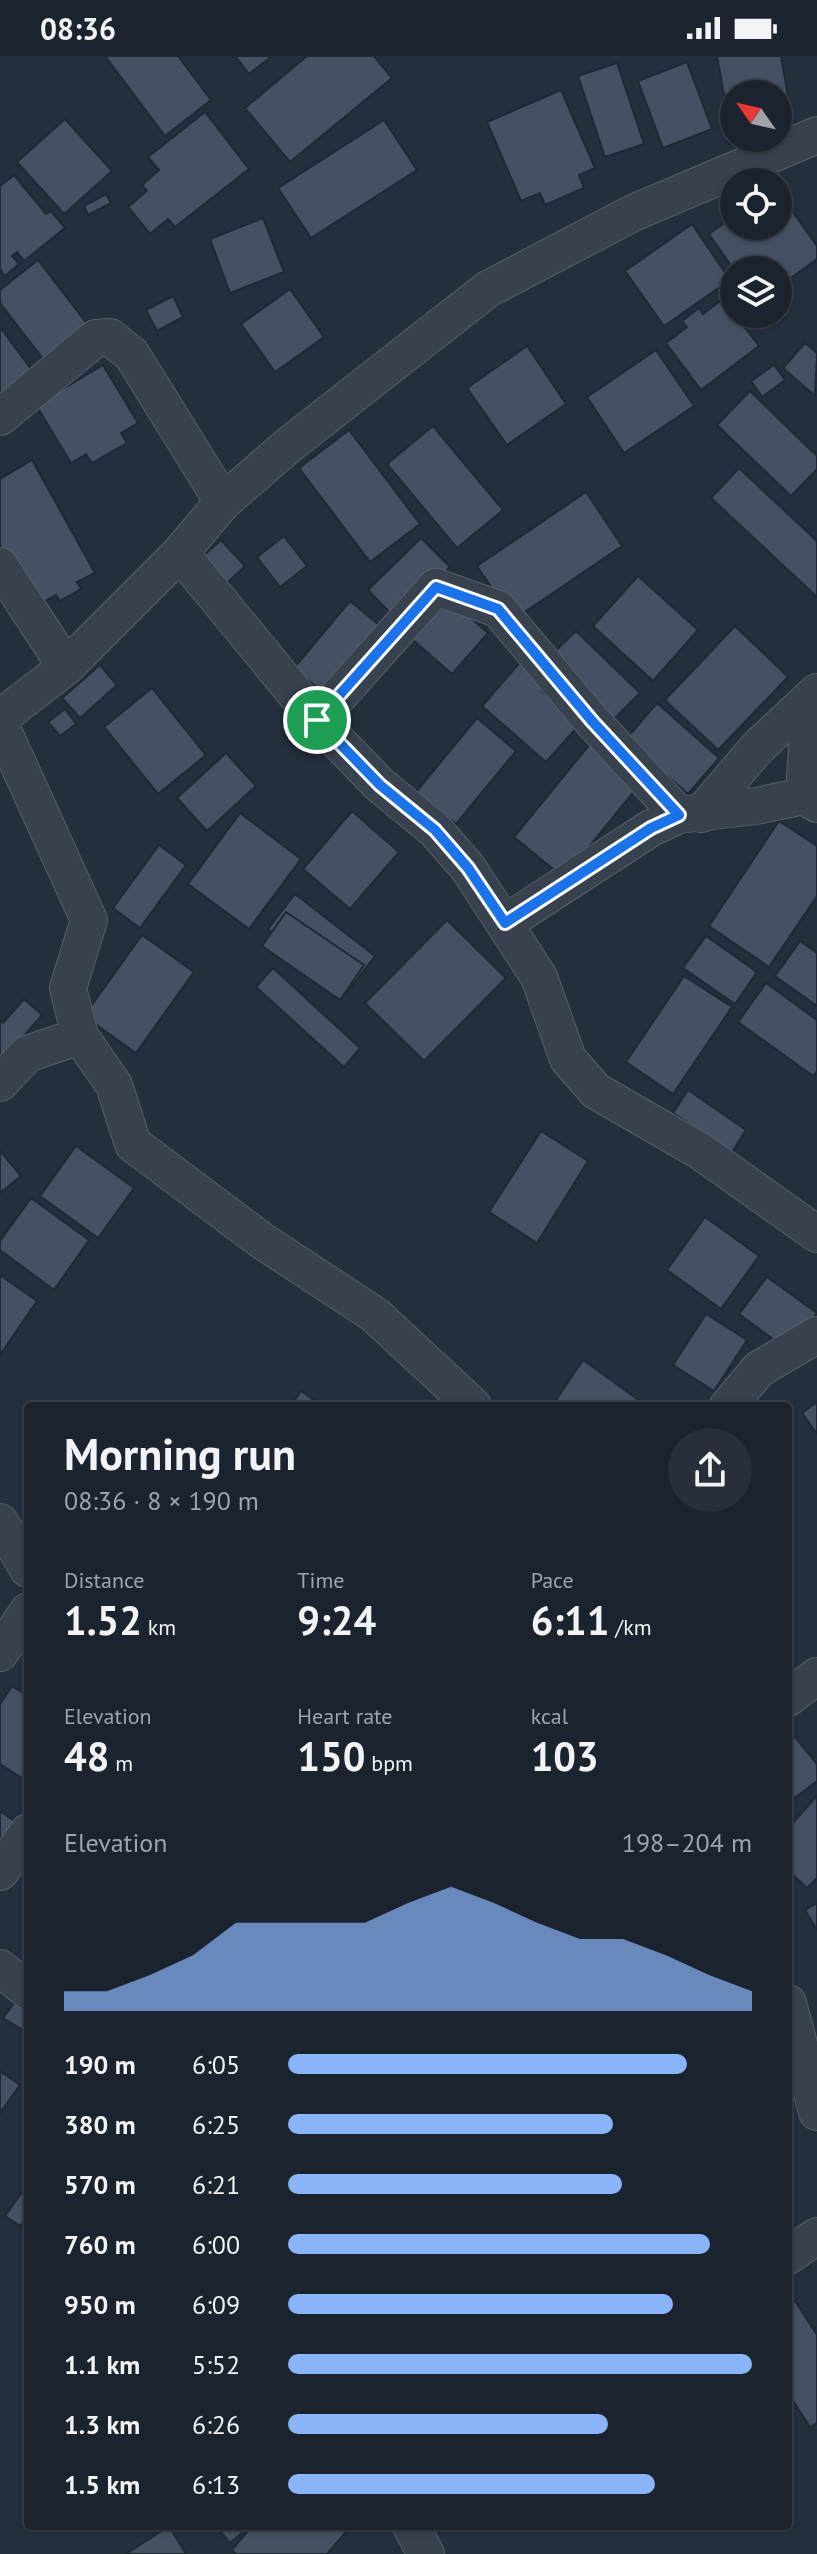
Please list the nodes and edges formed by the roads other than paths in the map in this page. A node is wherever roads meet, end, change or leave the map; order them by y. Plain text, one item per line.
1 (817, 135) edge
2 (0, 417) edge
3 (223, 502) junction
4 (180, 553) junction
5 (0, 566) edge
6 (66, 667) junction
7 (817, 692) edge
8 (817, 703) edge
9 (0, 718) edge
10 (317, 720) junction
11 (0, 724) edge
12 (810, 800) edge
13 (690, 815) junction
14 (505, 923) junction
15 (80, 1036) junction
16 (0, 1083) edge
17 (817, 1234) edge
18 (817, 1335) edge
19 (469, 1402) edge
20 (731, 1402) edge
21 (0, 1522) edge
22 (24, 1562) edge
23 (24, 1617) edge
24 (0, 1653) edge
25 (817, 1676) edge
26 (792, 1695) edge
27 (24, 1838) edge
28 (0, 1872) edge
29 (0, 1968) edge
30 (24, 1988) edge
31 (792, 2018) edge
32 (817, 2112) edge
33 (817, 2236) edge
34 (792, 2253) edge
35 (413, 2530) edge
36 (426, 2554) edge

1 - 3 street
2 - 3 street
3 - 4 street
4 - 6 street
4 - 10 street
5 - 6 street
6 - 9 street
7 - 13 street
8 - 12 street
10 - 13 street
10 - 14 street
11 - 15 street
12 - 13 street
13 - 14 street
14 - 17 street
15 - 16 street
15 - 19 street
18 - 20 street
21 - 22 street
23 - 24 street
25 - 26 street
27 - 28 street
29 - 30 street
31 - 32 street
33 - 34 street
35 - 36 street

